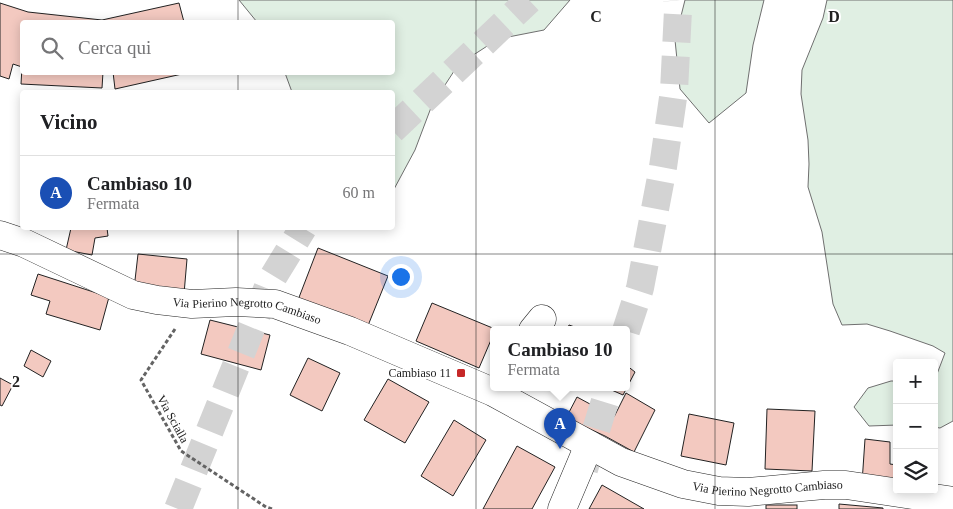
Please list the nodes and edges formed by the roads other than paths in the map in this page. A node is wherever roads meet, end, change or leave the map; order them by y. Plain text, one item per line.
1 (0, 235) edge
2 (490, 388) edge
3 (497, 391) edge
4 (589, 445) junction
5 (953, 501) edge
6 (562, 509) edge

1 - 2 street, Via Pierino Negrotto Cambiaso
3 - 4 street, Via Pierino Negrotto Cambiaso
4 - 5 street, Via Pierino Negrotto Cambiaso
4 - 6 street

